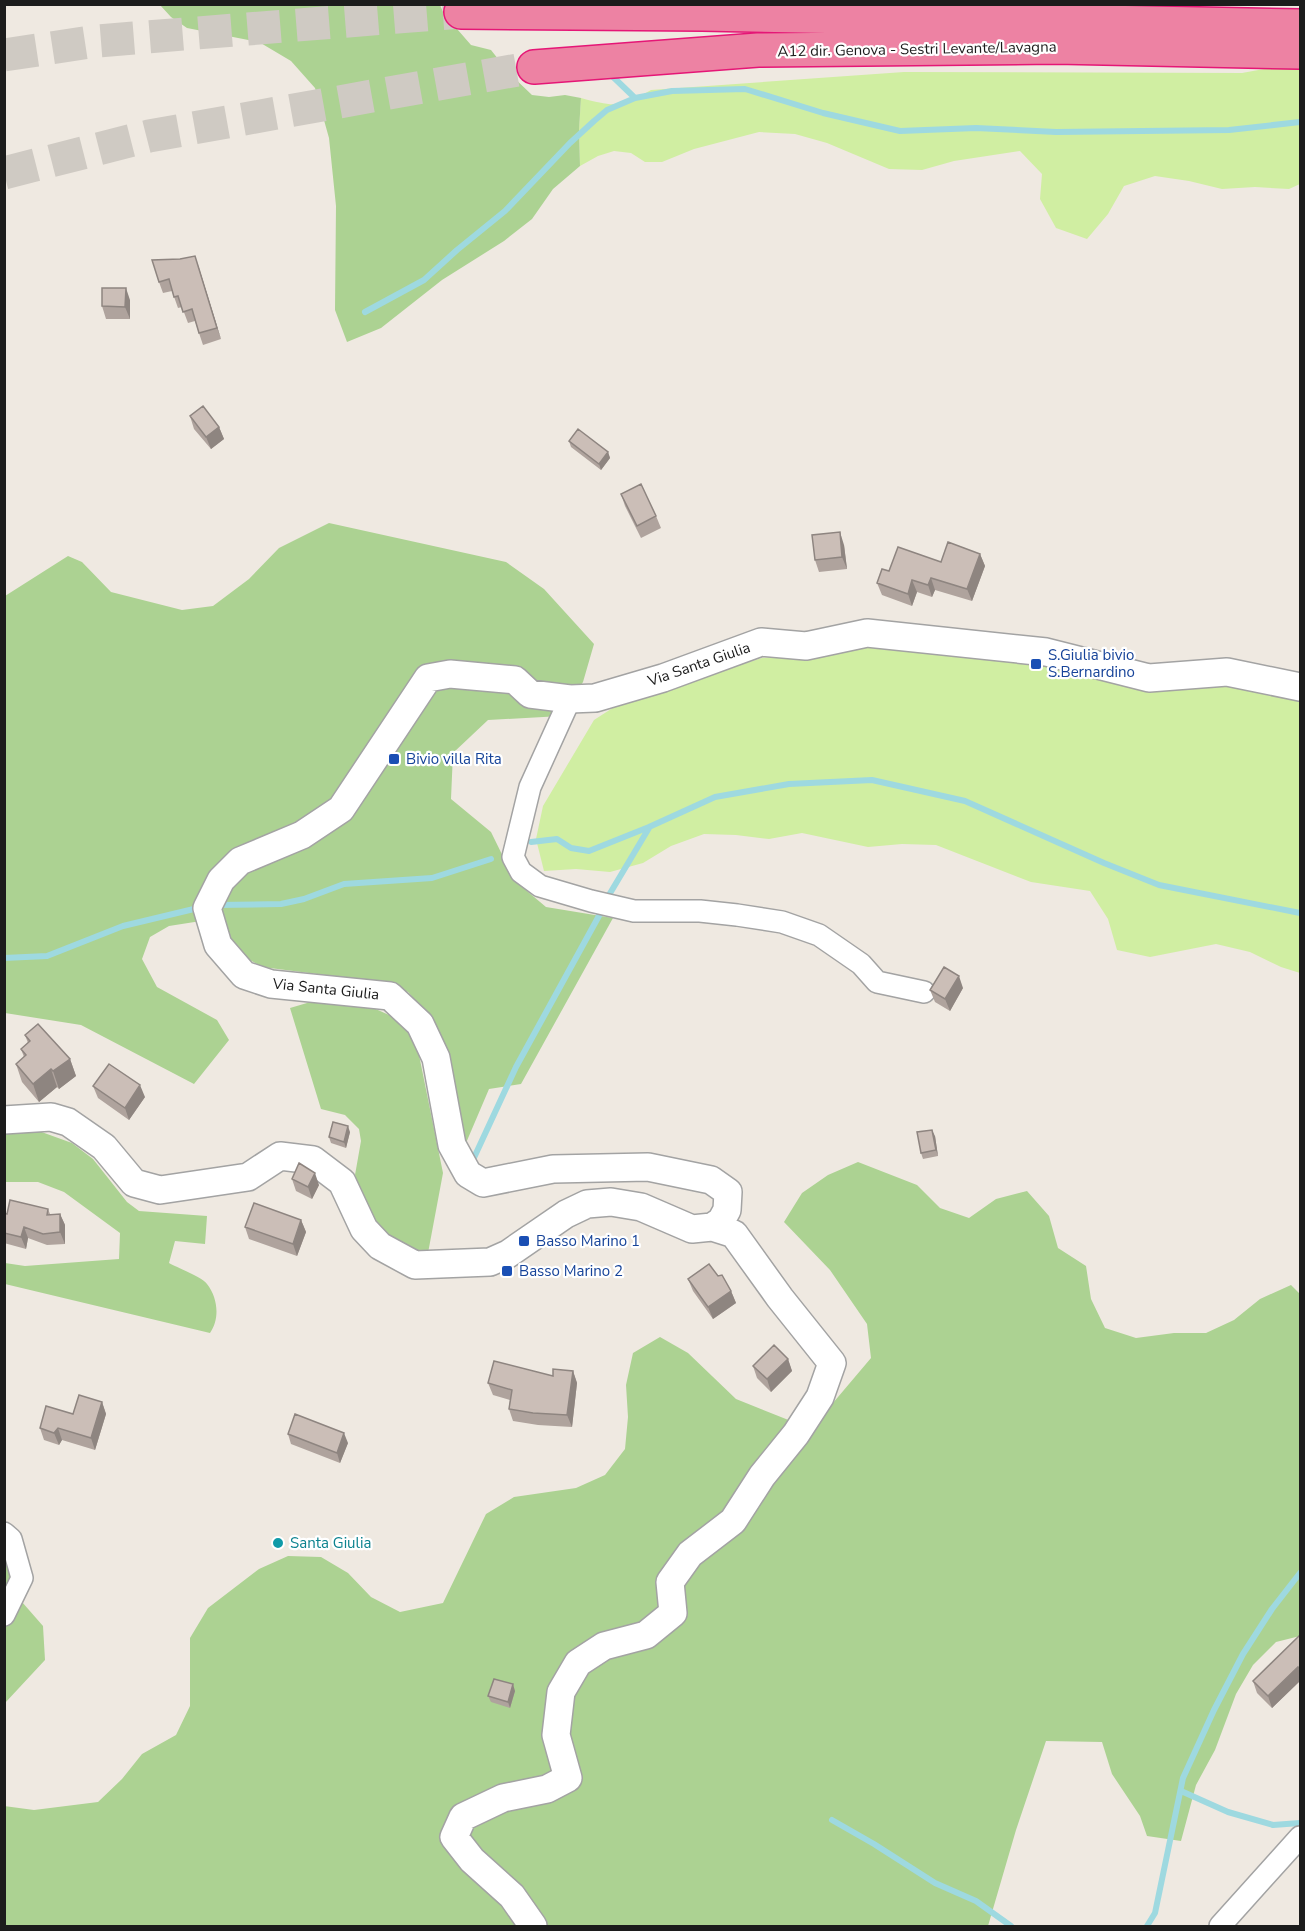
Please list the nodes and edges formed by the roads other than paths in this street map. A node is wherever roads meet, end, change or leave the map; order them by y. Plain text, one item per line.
1 (461, 12) tunnel mouth
2 (1300, 26) edge
3 (1300, 52) edge
4 (534, 68) tunnel mouth
5 (1300, 687) edge
6 (570, 699) junction
7 (924, 992) dead end
8 (4, 1120) edge
9 (712, 1227) junction
10 (4, 1533) edge
11 (4, 1615) edge
12 (1300, 1837) edge
13 (532, 1926) edge
14 (1220, 1926) edge

1 - 2 highway
3 - 4 highway, A12 dir. Genova - Sestri Levante/Lavagna
5 - 6 street, Via Santa Giulia
6 - 7 street
6 - 9 street, Via Santa Giulia
8 - 9 street
9 - 13 street
10 - 11 street
12 - 14 street

